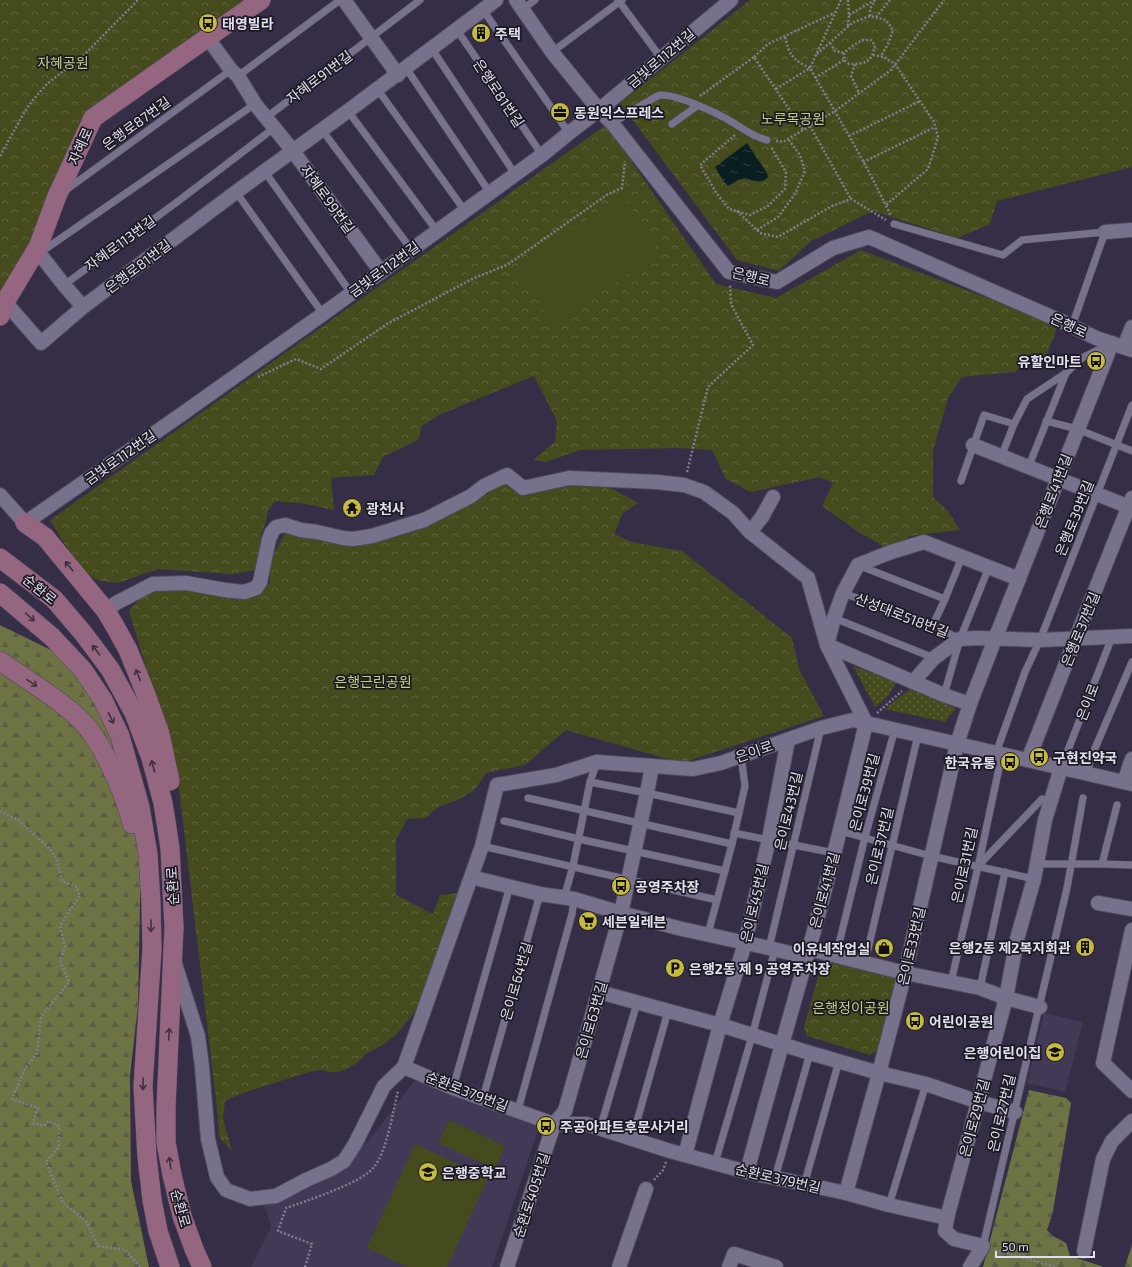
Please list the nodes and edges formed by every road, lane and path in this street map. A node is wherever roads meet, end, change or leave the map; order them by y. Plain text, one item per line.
1 (138, 0) edge
2 (261, 0) edge
3 (340, 0) edge
4 (344, 0) edge
5 (420, 0) edge
6 (496, 0) edge
7 (536, 0) edge
8 (730, 0) edge
9 (840, 0) edge
10 (849, 0) edge
11 (875, 0) edge
12 (890, 0) edge
13 (944, 0) edge
14 (620, 1) edge
15 (519, 4) edge
16 (483, 10) junction
17 (835, 12) junction
18 (849, 15) junction
19 (870, 16) junction
20 (876, 17) junction
21 (848, 27) junction
22 (457, 30) junction
23 (207, 37) junction
24 (371, 37) junction
25 (785, 37) junction
26 (830, 43) junction
27 (432, 49) junction
28 (552, 52) junction
29 (844, 53) junction
30 (816, 55) junction
31 (872, 55) junction
32 (881, 56) junction
33 (754, 57) junction
34 (661, 58) junction
35 (844, 60) junction
36 (855, 64) junction
37 (895, 64) junction
38 (810, 68) junction
39 (402, 71) junction
40 (234, 73) junction
41 (815, 78) junction
42 (776, 89) junction
43 (378, 90) junction
44 (859, 93) junction
45 (920, 101) junction
46 (255, 104) junction
47 (694, 104) junction
48 (599, 110) junction
49 (835, 111) junction
50 (348, 112) junction
51 (270, 122) junction
52 (612, 123) junction
53 (672, 124) dead end
54 (810, 126) junction
55 (935, 127) junction
56 (744, 129) junction
57 (322, 130) junction
58 (803, 130) junction
59 (569, 132) junction
60 (849, 136) junction
61 (788, 139) junction
62 (767, 140) junction
63 (293, 152) junction
64 (542, 155) junction
65 (0, 156) edge
66 (863, 162) junction
67 (265, 172) junction
68 (515, 174) junction
69 (622, 188) dead end
70 (236, 192) junction
71 (490, 193) junction
72 (57, 196) junction
73 (851, 199) junction
74 (886, 205) junction
75 (465, 211) junction
76 (737, 211) junction
77 (894, 224) junction
78 (757, 230) junction
79 (1132, 230) edge
80 (437, 231) junction
81 (1105, 232) junction
82 (411, 249) junction
83 (39, 250) junction
84 (381, 272) junction
85 (729, 272) junction
86 (64, 284) junction
87 (351, 293) junction
88 (83, 307) junction
89 (2, 309) edge
90 (323, 314) junction
91 (1072, 326) junction
92 (1132, 327) edge
93 (1122, 347) edge
94 (1066, 373) junction
95 (253, 380) dead end
96 (1132, 405) edge
97 (1046, 421) junction
98 (1014, 424) junction
99 (1077, 429) junction
100 (1116, 444) junction
101 (973, 445) junction
102 (1132, 451) edge
103 (1001, 456) junction
104 (1028, 468) junction
105 (1058, 479) junction
106 (960, 481) dead end
107 (684, 486) junction
108 (1098, 494) junction
109 (0, 495) edge
110 (773, 497) dead end
111 (1131, 504) edge
112 (25, 523) junction
113 (750, 532) junction
114 (962, 556) junction
115 (0, 558) edge
116 (858, 565) junction
117 (989, 567) junction
118 (1018, 579) junction
119 (0, 593) edge
120 (844, 593) junction
121 (945, 599) junction
122 (106, 611) junction
123 (834, 618) junction
124 (933, 625) junction
125 (1132, 636) edge
126 (1112, 637) junction
127 (1076, 638) junction
128 (960, 639) junction
129 (994, 639) junction
130 (1040, 640) junction
131 (827, 645) junction
132 (934, 658) junction
133 (0, 662) edge
134 (1132, 662) edge
135 (913, 682) junction
136 (944, 695) junction
137 (970, 704) junction
138 (866, 723) junction
139 (821, 728) junction
140 (894, 729) junction
141 (918, 734) junction
142 (788, 740) junction
143 (957, 744) junction
144 (999, 753) junction
145 (741, 756) junction
146 (1132, 759) edge
147 (1028, 760) junction
148 (597, 762) junction
149 (652, 766) junction
150 (1089, 767) junction
151 (1061, 768) junction
152 (590, 782) junction
153 (1128, 783) edge
154 (647, 793) junction
155 (528, 798) dead end
156 (1083, 798) dead end
157 (1051, 801) junction
158 (1117, 805) dead end
159 (0, 811) edge
160 (585, 811) junction
161 (738, 813) junction
162 (504, 821) dead end
163 (641, 823) junction
164 (840, 830) junction
165 (734, 833) junction
166 (865, 837) junction
167 (578, 839) junction
168 (769, 839) junction
169 (732, 844) junction
170 (794, 844) junction
171 (482, 846) junction
172 (892, 846) junction
173 (170, 848) junction
174 (635, 851) junction
175 (834, 852) junction
176 (931, 856) junction
177 (1037, 864) junction
178 (1072, 864) junction
179 (1102, 864) junction
180 (1132, 865) edge
181 (572, 866) junction
182 (978, 867) junction
183 (725, 871) junction
184 (1005, 872) junction
185 (471, 877) junction
186 (628, 879) junction
187 (1034, 879) junction
188 (510, 886) junction
189 (540, 894) junction
190 (569, 899) junction
191 (717, 900) junction
192 (151, 903) junction
193 (1098, 903) dead end
194 (1132, 908) edge
195 (621, 913) junction
196 (1132, 930) edge
197 (708, 934) junction
198 (745, 943) junction
199 (772, 948) junction
200 (808, 953) junction
201 (172, 954) junction
202 (836, 956) junction
203 (865, 962) junction
204 (905, 973) junction
205 (951, 982) junction
206 (980, 988) junction
207 (599, 992) junction
208 (1006, 998) junction
209 (637, 1003) junction
210 (1040, 1007) junction
211 (668, 1011) junction
212 (720, 1025) junction
213 (752, 1036) junction
214 (781, 1044) junction
215 (810, 1053) junction
216 (839, 1061) junction
217 (404, 1067) junction
218 (879, 1073) junction
219 (926, 1084) junction
220 (453, 1088) junction
221 (1132, 1091) edge
222 (483, 1098) junction
223 (979, 1102) junction
224 (518, 1110) junction
225 (1015, 1112) junction
226 (1132, 1121) edge
227 (554, 1124) junction
228 (600, 1129) junction
229 (632, 1139) junction
230 (685, 1155) junction
231 (715, 1163) junction
232 (746, 1172) junction
233 (775, 1178) junction
234 (804, 1185) junction
235 (646, 1189) dead end
236 (846, 1193) junction
237 (889, 1205) junction
238 (948, 1218) junction
239 (983, 1246) junction
240 (1084, 1251) dead end
241 (140, 1267) edge
242 (170, 1267) edge
243 (202, 1267) edge
244 (508, 1267) edge
245 (619, 1267) edge
246 (729, 1267) edge
247 (776, 1267) edge
248 (970, 1267) edge
249 (1056, 1267) edge

1 - 65 path
2 - 23 main road, 자혜로
3 - 40 lane, 은행로87번길
4 - 24 street
5 - 24 lane, 자혜로91번길
6 - 16 street, 은행로81번길
7 - 15 lane
8 - 34 street, 금빛로112번길
9 - 17 path
10 - 18 path
11 - 18 path
11 - 19 path
12 - 20 path
13 - 37 path
14 - 28 lane
14 - 34 lane
15 - 28 street, 은행로
16 - 22 street, 은행로81번길
16 - 59 lane
17 - 25 path
17 - 30 path
18 - 21 path
19 - 20 path
19 - 21 path
20 - 32 path
21 - 26 path
22 - 27 street, 은행로81번길
22 - 64 lane, 은행로81번길
23 - 40 street, 자혜로99번길
23 - 72 main road, 자혜로
24 - 39 street
24 - 51 lane, 자혜로91번길
25 - 33 path
25 - 38 path
26 - 29 path
26 - 30 path
27 - 39 street, 은행로81번길
27 - 68 lane
28 - 48 street, 은행로
29 - 31 path
29 - 35 path
30 - 38 path
31 - 32 path
31 - 36 path
32 - 37 path
33 - 42 path
33 - 47 path
34 - 48 street, 금빛로112번길
35 - 36 path
35 - 41 path
36 - 44 path
37 - 44 path
37 - 45 path
38 - 41 path
38 - 42 path
39 - 43 street, 은행로81번길
39 - 71 lane
40 - 46 street, 자혜로99번길
40 - 72 lane, 은행로87번길
41 - 49 path
42 - 58 path
43 - 50 street, 은행로81번길
43 - 75 lane
44 - 49 path
45 - 55 path
45 - 60 path
46 - 51 street, 자혜로99번길
46 - 83 lane
47 - 52 lane
47 - 53 lane
47 - 56 lane
48 - 52 street, 은행로
48 - 59 street, 금빛로112번길
49 - 54 path
49 - 60 path
50 - 57 street, 은행로81번길
50 - 80 lane
51 - 63 street, 자혜로99번길
51 - 86 lane, 자혜로113번길
52 - 85 street, 은행로
54 - 58 path
54 - 73 path
55 - 66 path
55 - 74 path
56 - 62 lane
56 - 76 path
57 - 63 street, 은행로81번길
57 - 82 lane
58 - 61 path
59 - 64 street, 금빛로112번길
60 - 66 path
61 - 62 path
61 - 78 path
62 - 76 path
63 - 67 street, 은행로81번길
63 - 84 street, 자혜로99번길
64 - 68 street, 금빛로112번길
66 - 74 path
67 - 70 street, 은행로81번길
67 - 87 lane
68 - 71 street, 금빛로112번길
69 - 95 path
70 - 88 street, 은행로81번길
70 - 90 lane
71 - 75 street, 금빛로112번길
72 - 83 main road, 자혜로
73 - 77 path
73 - 78 path
74 - 77 path
75 - 80 street, 금빛로112번길
76 - 78 path
77 - 81 lane
79 - 81 street
80 - 82 street, 금빛로112번길
81 - 91 lane
82 - 84 street, 금빛로112번길
83 - 86 street
83 - 89 main road, 자혜로
84 - 87 street, 금빛로112번길
85 - 91 street, 은행로
85 - 107 path
86 - 88 street
87 - 90 street, 금빛로112번길
88 - 89 street, 은행로81번길
90 - 112 street, 금빛로112번길
91 - 93 street, 은행로
92 - 93 street, 은행로41번길
93 - 94 lane
93 - 99 street, 은행로41번길
94 - 97 lane
94 - 98 lane
96 - 100 lane, 은행로39번길
97 - 99 lane
97 - 104 lane
98 - 101 lane
98 - 103 lane
99 - 100 lane
99 - 105 street, 은행로41번길
100 - 102 lane
100 - 108 lane, 은행로39번길
101 - 103 street
101 - 106 lane
103 - 104 street
104 - 105 street
105 - 108 street
105 - 118 street, 은행로41번길
107 - 113 street
107 - 122 street
108 - 111 street
108 - 130 lane, 은행로39번길
109 - 112 street
110 - 113 street
111 - 127 street, 은행로37번길
122 -> 112 main road
113 - 131 street
114 - 116 street
114 - 117 street
114 - 121 lane
173 -> 115 main road, 순환로
116 - 120 street
116 - 121 lane
117 - 118 street
117 - 128 lane
118 - 129 street, 은행로41번길
119 -> 192 main road, 순환로
120 - 123 street
120 - 124 lane, 산성대로518번길
121 - 124 lane
173 -> 122 main road
123 - 131 street
123 - 132 lane, 산성대로518번길
124 - 128 lane, 산성대로518번길
125 - 126 street, 산성대로518번길
126 - 127 street, 산성대로518번길
126 - 151 lane, 은이로
127 - 130 street, 산성대로518번길
127 - 147 street, 은행로37번길
128 - 129 street, 산성대로518번길
128 - 132 street, 산성대로518번길
128 - 136 lane
129 - 130 street, 산성대로518번길
129 - 137 street
130 - 144 lane
131 - 135 street
131 - 138 street
132 - 135 street, 산성대로518번길
133 -> 192 main road
134 - 150 lane, 은이로
135 - 136 street
135 - 138 path
136 - 137 street
137 - 143 street
138 - 139 street, 은이로
138 - 140 street, 은이로
138 - 164 street, 은이로41번길
139 - 142 street, 은이로
139 - 170 lane, 은이로43번길
140 - 141 street, 은이로
140 - 166 lane, 은이로39번길
141 - 143 street, 은이로
141 - 172 lane, 은이로37번길
142 - 145 street, 은이로
142 - 168 street, 은이로45번길
143 - 144 street, 은이로
143 - 176 street, 은이로33번길
144 - 147 street, 은이로
144 - 182 lane, 은이로31번길
145 - 149 street, 은이로
145 - 161 lane
146 - 153 street, 은이로
147 - 151 street, 은이로
148 - 149 street, 은이로
148 - 152 lane
148 - 171 street
149 - 154 street, 은이로63번길
150 - 151 street, 은이로
150 - 153 street, 은이로
151 - 157 street, 은이로29번길
152 - 154 lane
152 - 160 lane
154 - 161 lane
154 - 163 street, 은이로63번길
155 - 160 lane
156 - 178 lane, 은이로27번길
157 - 177 street, 은이로29번길
157 - 182 lane
158 - 179 lane
159 - 241 path
160 - 163 lane
160 - 167 lane
161 - 165 lane
162 - 167 lane
163 - 169 lane
163 - 174 street, 은이로63번길
164 - 166 lane
164 - 175 street, 은이로41번길
165 - 168 lane
165 - 169 lane
166 - 172 lane
166 - 202 lane, 은이로39번길
167 - 174 lane
167 - 181 lane
168 - 170 lane
168 - 198 street, 은이로45번길
169 - 183 lane
170 - 175 lane
170 - 199 lane, 은이로43번길
171 - 181 lane
171 - 185 street
172 - 176 lane
172 - 203 lane, 은이로37번길
173 - 201 main road, 순환로
174 - 183 lane
174 - 186 street, 은이로63번길
175 - 200 street, 은이로41번길
176 - 182 lane
176 - 204 street, 은이로33번길
177 - 178 lane
177 - 187 street, 은이로29번길
178 - 179 lane
178 - 210 lane, 은이로27번길
179 - 180 lane
181 - 186 lane
181 - 190 lane
182 - 184 lane
182 - 205 lane, 은이로31번길
183 - 191 lane
184 - 187 lane
184 - 206 lane
185 - 188 street
185 - 217 street
186 - 191 lane
186 - 195 street, 은이로63번길
187 - 208 street, 은이로29번길
188 - 189 street
188 - 220 lane
189 - 190 street
189 - 222 lane, 은이로64번길
190 - 195 street
190 - 224 lane
191 - 197 lane
192 -> 242 main road, 순환로
193 - 194 street
195 - 197 street
195 - 207 street, 은이로63번길
196 - 221 street
197 - 198 street
198 - 199 street
198 - 212 street, 은이로45번길
199 - 200 street
199 - 213 lane, 은이로43번길
200 - 202 street
200 - 214 street, 은이로41번길
201 - 217 street
243 -> 201 main road, 순환로
202 - 203 street
203 - 204 street
204 - 205 street
204 - 218 street, 은이로33번길
205 - 206 street
206 - 208 street
207 - 209 street
207 - 227 street, 은이로63번길
208 - 210 street
208 - 223 street, 은이로29번길
209 - 211 street
209 - 228 lane
210 - 225 lane, 은이로27번길
211 - 212 street
211 - 229 lane
212 - 213 street
212 - 230 street, 은이로45번길
213 - 214 street
213 - 231 lane, 은이로43번길
214 - 215 street
214 - 232 street, 은이로41번길
215 - 216 street
215 - 233 lane
216 - 218 street
216 - 234 lane
217 - 220 street, 순환로379번길
218 - 219 street
218 - 236 street, 은이로33번길
219 - 223 street
219 - 237 lane
220 - 222 street, 순환로379번길
222 - 224 street, 순환로379번길
223 - 225 street
223 - 238 street, 은이로29번길
224 - 227 street, 순환로379번길
225 - 239 lane, 은이로27번길
226 - 240 street
227 - 228 street, 순환로379번길
227 - 244 street, 순환로405번길
228 - 229 street, 순환로379번길
229 - 230 street, 순환로379번길
230 - 231 street, 순환로379번길
231 - 232 street, 순환로379번길
232 - 233 street, 순환로379번길
233 - 234 street, 순환로379번길
234 - 236 street, 순환로379번길
235 - 245 street
236 - 237 street, 순환로379번길
237 - 238 street, 순환로379번길
238 - 239 street
239 - 248 street
239 - 249 path
246 - 247 street

